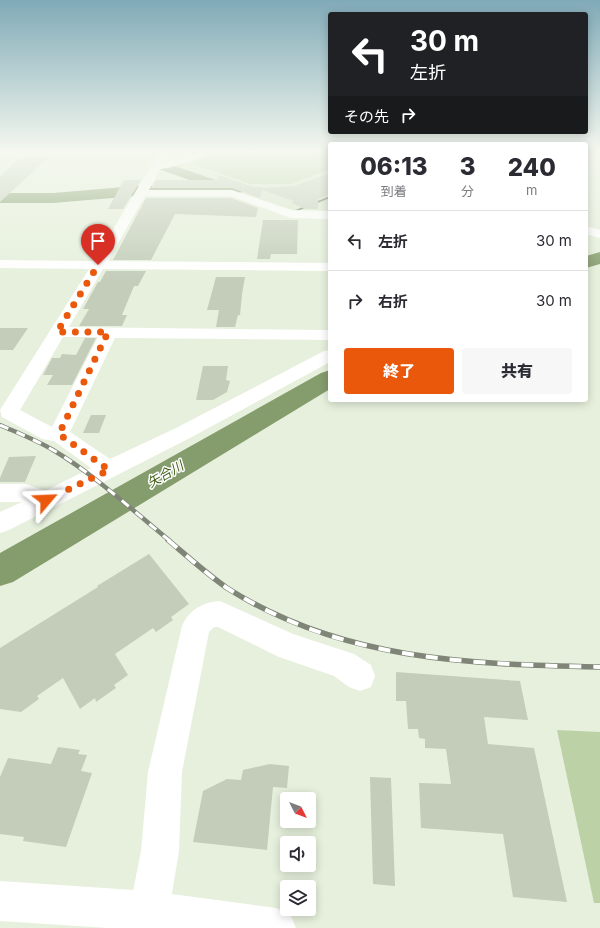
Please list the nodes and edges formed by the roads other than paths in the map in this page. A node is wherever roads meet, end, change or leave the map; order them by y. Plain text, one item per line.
1 (140, 193) edge
2 (233, 193) edge
3 (328, 215) edge
4 (588, 232) edge
5 (598, 241) edge
6 (0, 264) edge
7 (98, 265) junction
8 (328, 267) edge
9 (57, 332) junction
10 (108, 332) junction
11 (328, 335) edge
12 (328, 356) edge
13 (5, 411) edge
14 (59, 434) junction
15 (109, 470) junction
16 (0, 493) edge
17 (46, 500) junction
18 (0, 523) edge
19 (360, 676) dead end
20 (0, 901) edge
21 (149, 912) junction
22 (276, 928) edge

1 - 7 main road
2 - 3 main road
4 - 5 main road
6 - 7 main road
7 - 8 main road
7 - 9 main road
9 - 10 main road
9 - 13 main road
10 - 11 main road
10 - 14 main road
12 - 15 main road
13 - 14 main road
14 - 15 main road
15 - 17 main road
16 - 17 main road
17 - 18 main road
19 - 21 main road
20 - 21 main road
21 - 22 main road

